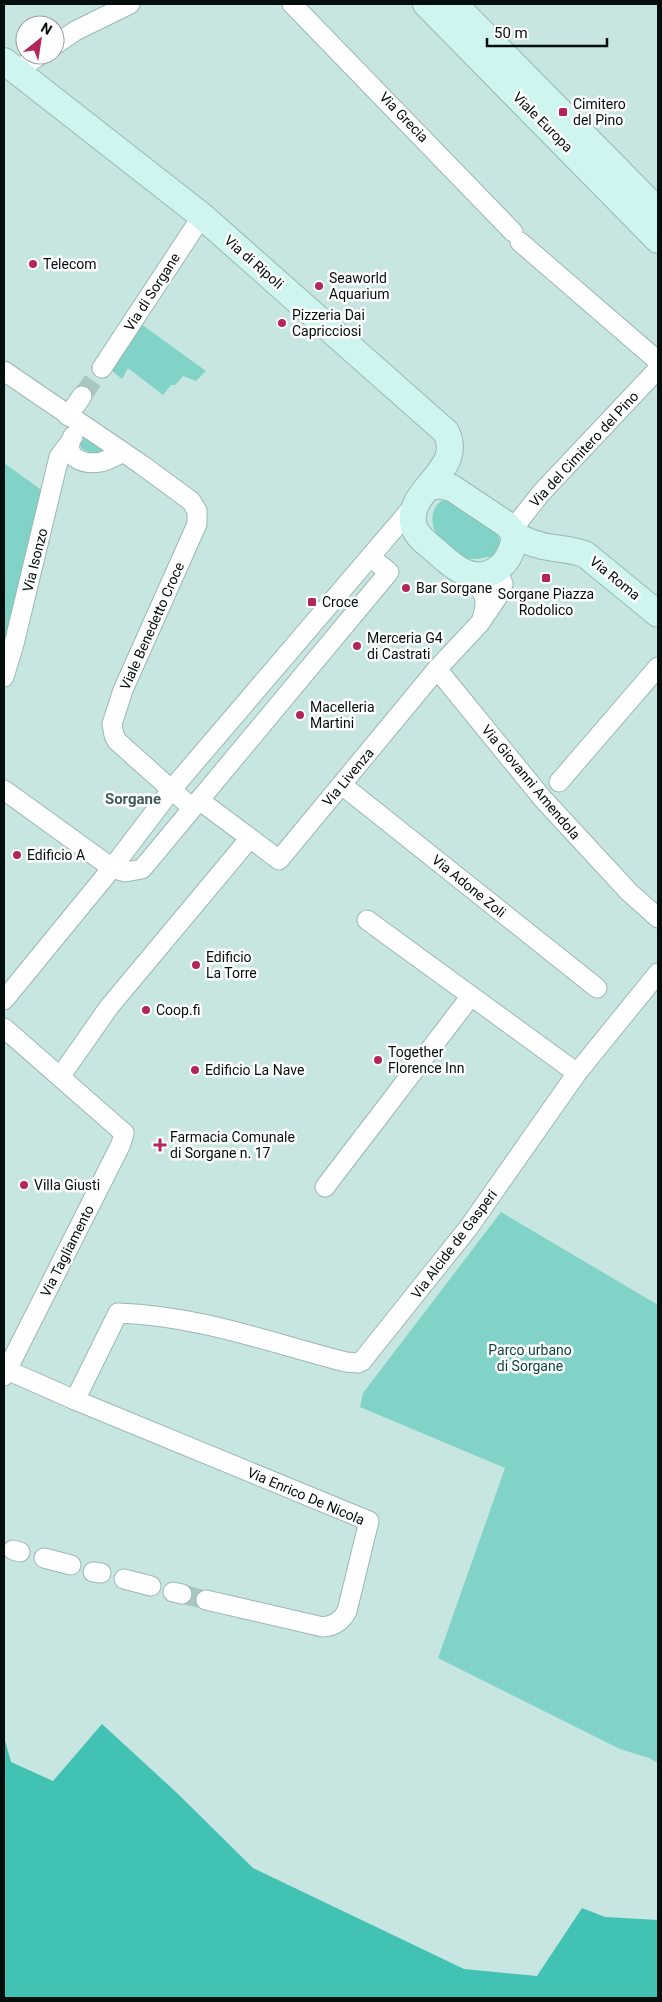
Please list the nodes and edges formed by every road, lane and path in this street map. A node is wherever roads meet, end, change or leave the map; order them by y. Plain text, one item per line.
1 (130, 4) edge
2 (292, 4) edge
3 (426, 4) edge
4 (454, 4) edge
5 (65, 38) edge
6 (10, 66) edge
7 (658, 211) edge
8 (202, 216) junction
9 (658, 240) edge
10 (658, 362) edge
11 (102, 368) tunnel mouth
12 (658, 369) edge
13 (4, 371) edge
14 (82, 396) tunnel mouth
15 (68, 416) junction
16 (85, 427) junction
17 (68, 444) junction
18 (117, 455) junction
19 (422, 495) junction
20 (513, 532) junction
21 (428, 545) junction
22 (568, 550) junction
23 (372, 554) junction
24 (499, 569) junction
25 (465, 573) junction
26 (658, 614) edge
27 (480, 623) junction
28 (284, 659) junction
29 (658, 666) edge
30 (437, 669) junction
31 (303, 675) junction
32 (4, 676) edge
33 (559, 782) dead end
34 (342, 785) junction
35 (172, 789) junction
36 (4, 790) edge
37 (195, 804) junction
38 (244, 846) junction
39 (112, 868) junction
40 (629, 892) junction
41 (658, 905) edge
42 (658, 918) edge
43 (367, 920) dead end
44 (658, 974) edge
45 (597, 988) dead end
46 (471, 996) junction
47 (4, 1000) edge
48 (7, 1038) edge
49 (576, 1073) junction
50 (60, 1078) junction
51 (325, 1187) dead end
52 (5, 1373) edge
53 (75, 1400) junction
54 (44, 1558) dead end
55 (71, 1565) dead end
56 (124, 1579) dead end
57 (151, 1586) dead end
58 (206, 1600) tunnel mouth

1 - 5 street
2 - 10 street, Via Grecia
3 - 9 street, Viale Europa
4 - 7 street, Viale Europa
6 - 8 street, Via di Ripoli
8 - 11 street, Via di Sorgane
8 - 19 street, Via di Ripoli
12 - 20 street, Via del Cimitero del Pino
13 - 15 street, Viale Benedetto Croce
14 - 15 street
15 - 16 street, Viale Benedetto Croce
16 - 17 street
16 - 18 street, Viale Benedetto Croce
17 - 18 street
17 - 32 street, Via Isonzo
18 - 35 street, Viale Benedetto Croce
19 - 20 street
19 - 21 street
19 - 23 street
20 - 22 street, Via Roma
20 - 24 street
21 - 23 street
21 - 25 street
22 - 24 street
22 - 26 street, Via Roma
23 - 28 street
23 - 31 street
24 - 25 street
24 - 27 street, Via Livenza
25 - 27 street
27 - 30 street, Via Livenza
28 - 31 street
28 - 35 street
29 - 33 street
30 - 34 street, Via Livenza
30 - 40 street, Via Giovanni Amendola
31 - 37 street
34 - 38 street, Via Livenza
34 - 45 street, Via Adone Zoli
35 - 37 street, Viale Benedetto Croce
35 - 39 street
36 - 39 street
37 - 38 street, Via Livenza
37 - 39 street
38 - 50 street
39 - 47 street
40 - 41 street
40 - 42 street
43 - 46 street
44 - 49 street, Via Alcide de Gasperi
46 - 49 street
46 - 51 street
48 - 50 street, Via Tagliamento
49 - 53 street, Via Alcide de Gasperi
50 - 52 street, Via Tagliamento
52 - 53 street, Via Enrico De Nicola
53 - 58 street, Via Enrico De Nicola
54 - 55 street
56 - 57 street

